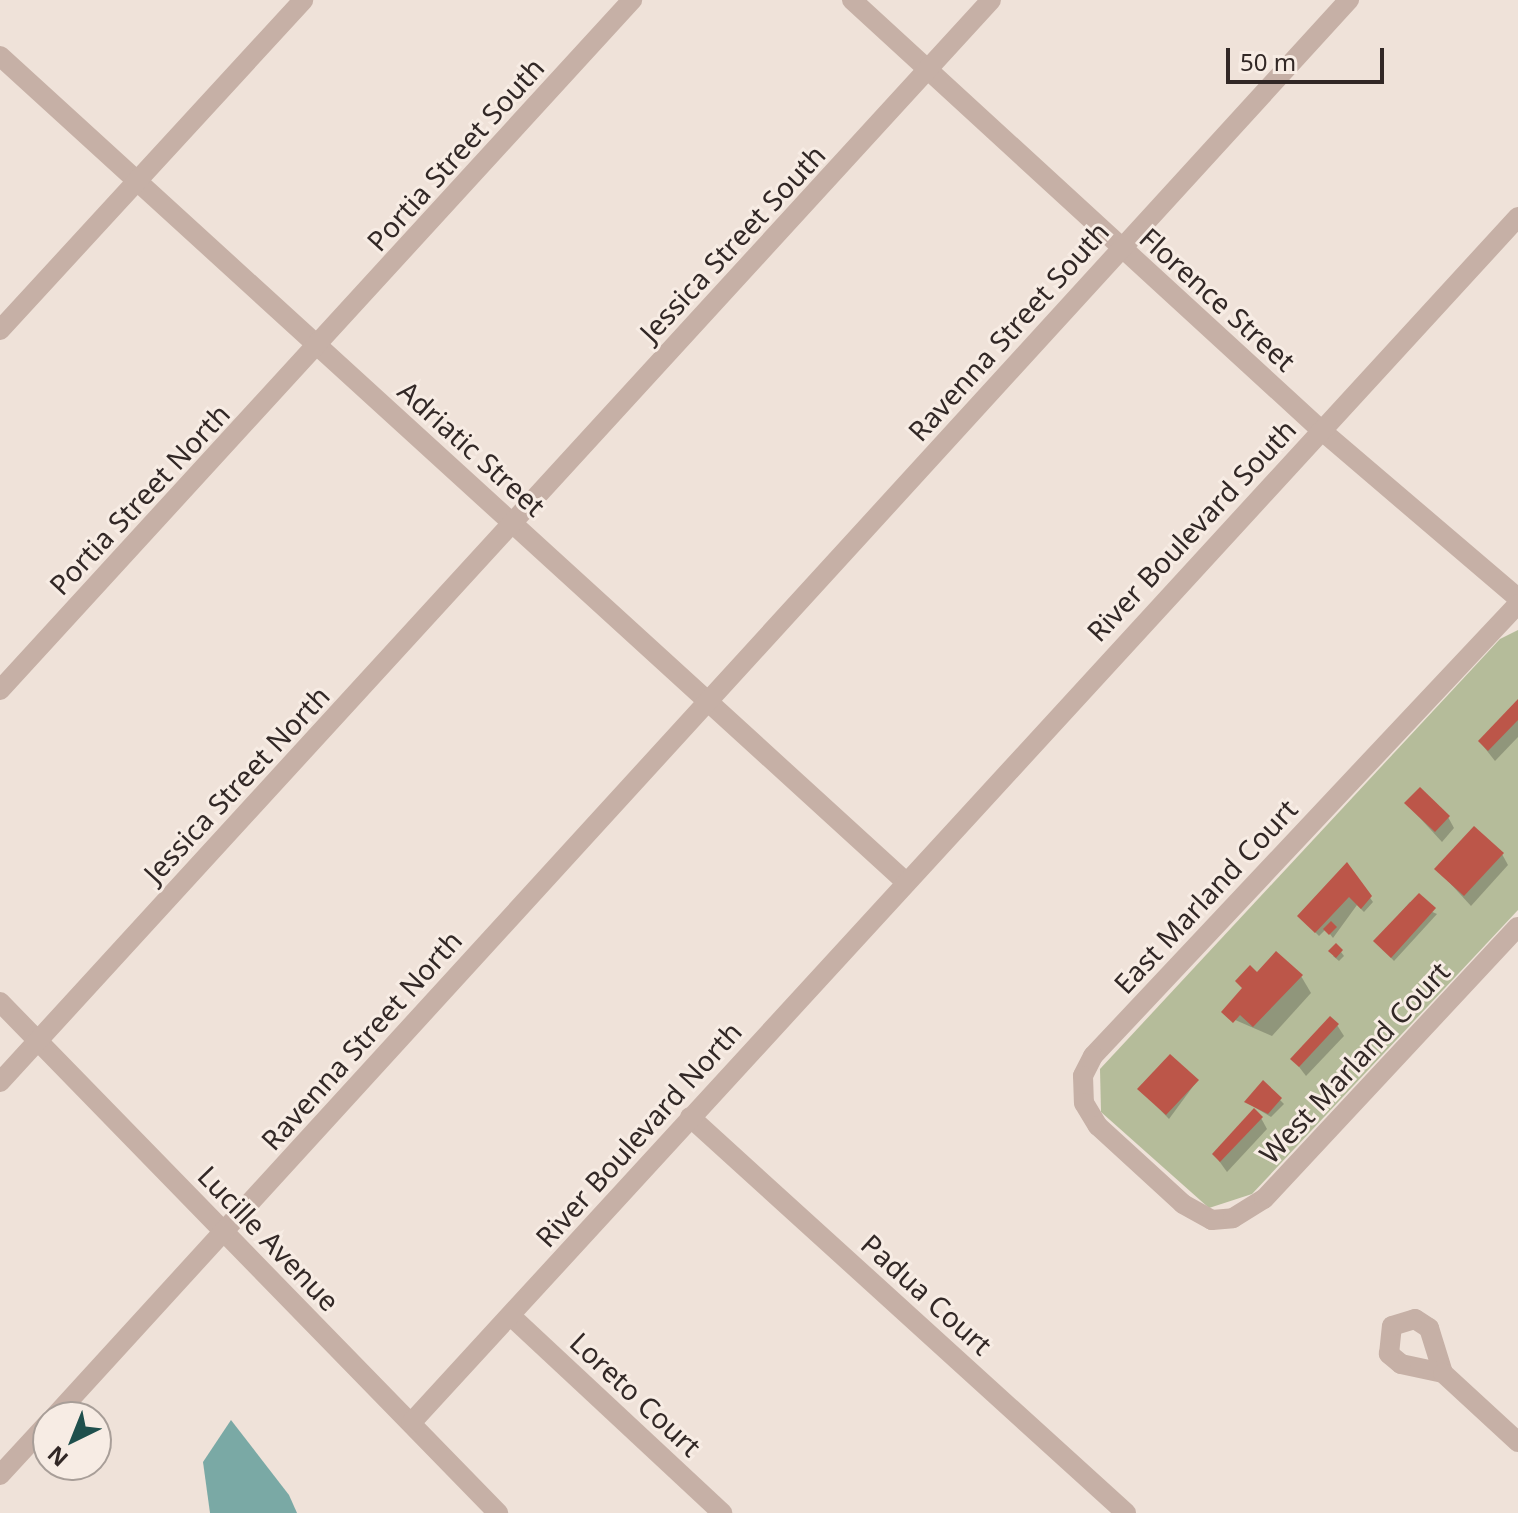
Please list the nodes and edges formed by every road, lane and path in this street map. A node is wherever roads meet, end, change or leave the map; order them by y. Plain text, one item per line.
1 (303, 0) edge
2 (632, 0) edge
3 (852, 0) edge
4 (991, 0) edge
5 (1349, 0) edge
6 (0, 56) edge
7 (927, 71) junction
8 (138, 183) junction
9 (1518, 217) edge
10 (1122, 249) junction
11 (0, 330) edge
12 (319, 346) junction
13 (1321, 430) junction
14 (513, 523) junction
15 (1518, 601) edge
16 (0, 690) edge
17 (708, 700) junction
18 (906, 882) junction
19 (1518, 927) edge
20 (0, 1002) edge
21 (38, 1041) junction
22 (0, 1082) edge
23 (690, 1117) junction
24 (1221, 1220) joint
25 (224, 1232) junction
26 (511, 1316) junction
27 (1443, 1373) dead end
28 (69, 1401) edge
29 (411, 1423) junction
30 (32, 1440) edge
31 (1518, 1442) edge
32 (0, 1475) edge
33 (1103, 1506) edge
34 (498, 1513) edge
35 (722, 1513) edge
36 (1126, 1513) edge

1 - 8 street
2 - 12 street, Portia Street South
3 - 7 street, Florence Street
4 - 7 street, Jessica Street South
5 - 10 street, Ravenna Street South
6 - 8 street, Adriatic Street
7 - 10 street, Florence Street
7 - 14 street, Jessica Street South
8 - 11 street
8 - 12 street, Adriatic Street
9 - 13 street, River Boulevard South
10 - 13 street, Florence Street
10 - 17 street, Ravenna Street South
12 - 14 street, Adriatic Street
12 - 16 street, Portia Street North
13 - 15 street, Florence Street
13 - 18 street, River Boulevard South
14 - 17 street, Adriatic Street
14 - 21 street, Jessica Street North
15 - 24 street, East Marland Court
17 - 18 street, Adriatic Street
17 - 25 street, Ravenna Street North
18 - 23 street, River Boulevard North
19 - 24 street, West Marland Court
20 - 21 street, Lucille Avenue
21 - 22 street, Jessica Street North
21 - 25 street, Lucille Avenue
23 - 26 street, River Boulevard North
23 - 33 street, Padua Court
25 - 28 street, Ravenna Street North
25 - 29 street, Lucille Avenue
26 - 29 street, River Boulevard North
26 - 35 street, Loreto Court
27 - 31 street
29 - 34 street, Lucille Avenue
30 - 32 street
33 - 36 street, Padua Court

